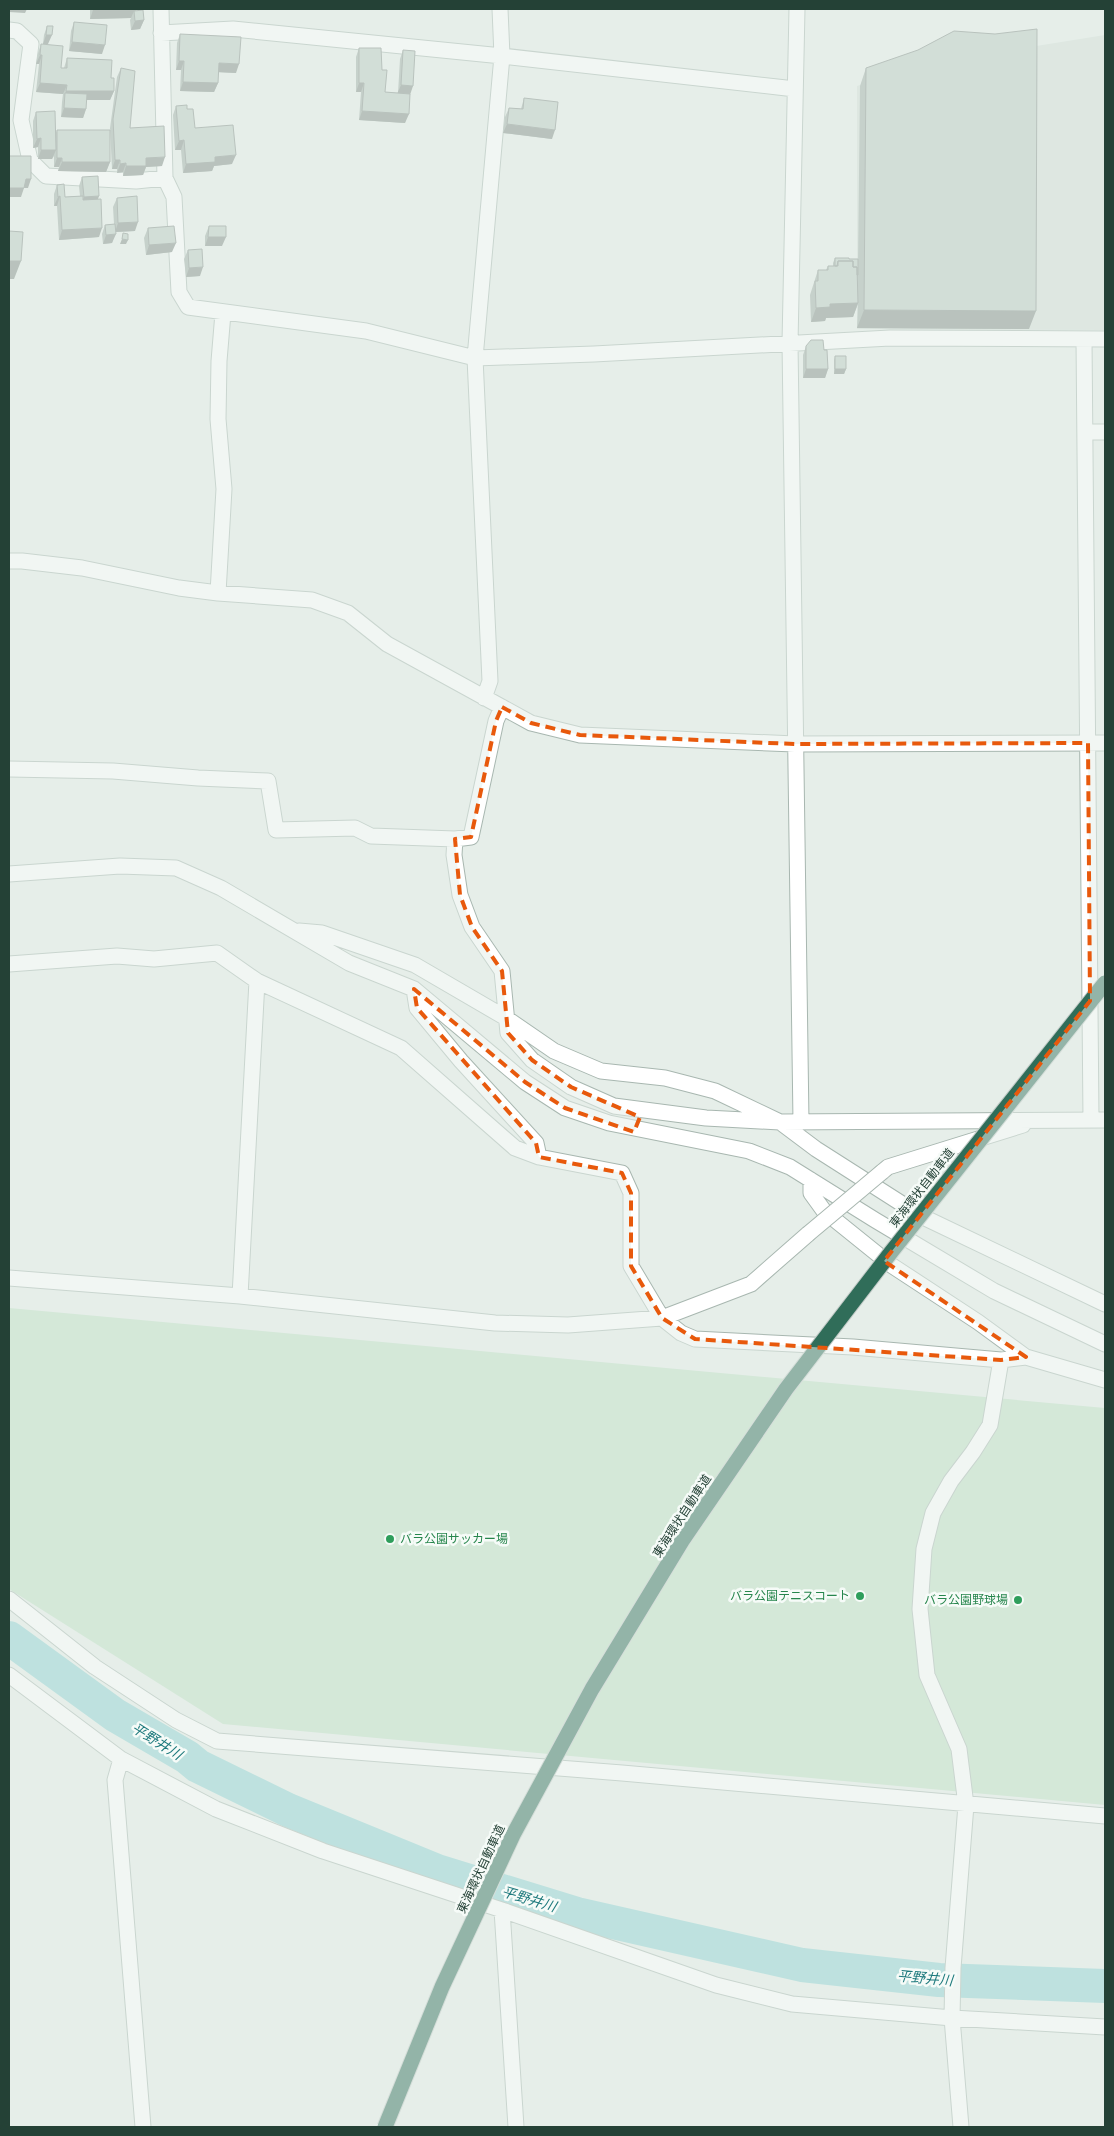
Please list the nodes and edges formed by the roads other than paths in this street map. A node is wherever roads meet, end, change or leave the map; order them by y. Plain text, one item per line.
1 (161, 9) edge
2 (500, 9) edge
3 (797, 9) edge
4 (9, 30) edge
5 (161, 33) junction
6 (502, 56) junction
7 (795, 89) junction
8 (166, 178) junction
9 (223, 313) junction
10 (1105, 339) edge
11 (1084, 340) junction
12 (790, 343) junction
13 (475, 358) junction
14 (1085, 432) junction
15 (1105, 432) edge
16 (9, 561) edge
17 (218, 593) junction
18 (484, 698) junction
19 (502, 707) junction
20 (1088, 743) junction
21 (1105, 743) edge
22 (794, 744) junction
23 (9, 769) edge
24 (455, 839) junction
25 (13, 875) edge
26 (295, 930) junction
27 (9, 964) edge
28 (257, 981) junction
29 (1105, 983) edge
30 (414, 989) junction
31 (506, 1018) junction
32 (614, 1106) junction
33 (1038, 1120) junction
34 (1098, 1120) edge
35 (780, 1122) junction
36 (801, 1122) junction
37 (609, 1123) junction
38 (539, 1157) junction
39 (810, 1180) junction
40 (9, 1278) edge
41 (240, 1296) junction
42 (1105, 1304) edge
43 (662, 1318) junction
44 (1105, 1344) edge
45 (1026, 1357) junction
46 (1001, 1360) junction
47 (1105, 1380) edge
48 (9, 1599) edge
49 (9, 1675) edge
50 (121, 1759) junction
51 (966, 1805) junction
52 (1105, 1816) edge
53 (502, 1910) junction
54 (952, 2013) junction
55 (1105, 2027) edge
56 (143, 2127) edge
57 (385, 2127) edge
58 (516, 2127) edge
59 (961, 2127) edge

1 - 5 street
2 - 6 street
3 - 7 street
4 - 8 street
5 - 6 street
5 - 8 street
6 - 7 street
6 - 13 street
7 - 12 street
8 - 9 street
9 - 13 street
9 - 17 street
10 - 11 street
11 - 12 street
11 - 14 street
12 - 13 street
12 - 22 street
13 - 18 street
14 - 15 street
14 - 20 street
16 - 17 street
17 - 18 street
18 - 19 street
19 - 22 street
19 - 24 street
20 - 21 street
20 - 22 street
20 - 34 street
22 - 36 street
23 - 24 street
24 - 31 street
25 - 26 street
26 - 30 street
26 - 31 street
27 - 28 street
28 - 38 street
28 - 41 street
29 - 57 highway, 東海環状自動車道, bridge
30 - 37 street
30 - 38 street
31 - 32 street
31 - 35 street
32 - 35 street
32 - 37 street
33 - 34 street
33 - 36 street
33 - 43 street, bridge
35 - 36 street
35 - 42 street
37 - 39 street
38 - 43 street
39 - 44 street
39 - 45 street
40 - 41 street
41 - 43 street
43 - 46 street
45 - 46 street
45 - 47 street
46 - 51 street
48 - 51 street
49 - 50 street
50 - 53 street
50 - 56 street
51 - 52 street
51 - 54 street
53 - 54 street
53 - 58 street
54 - 55 street
54 - 59 street

